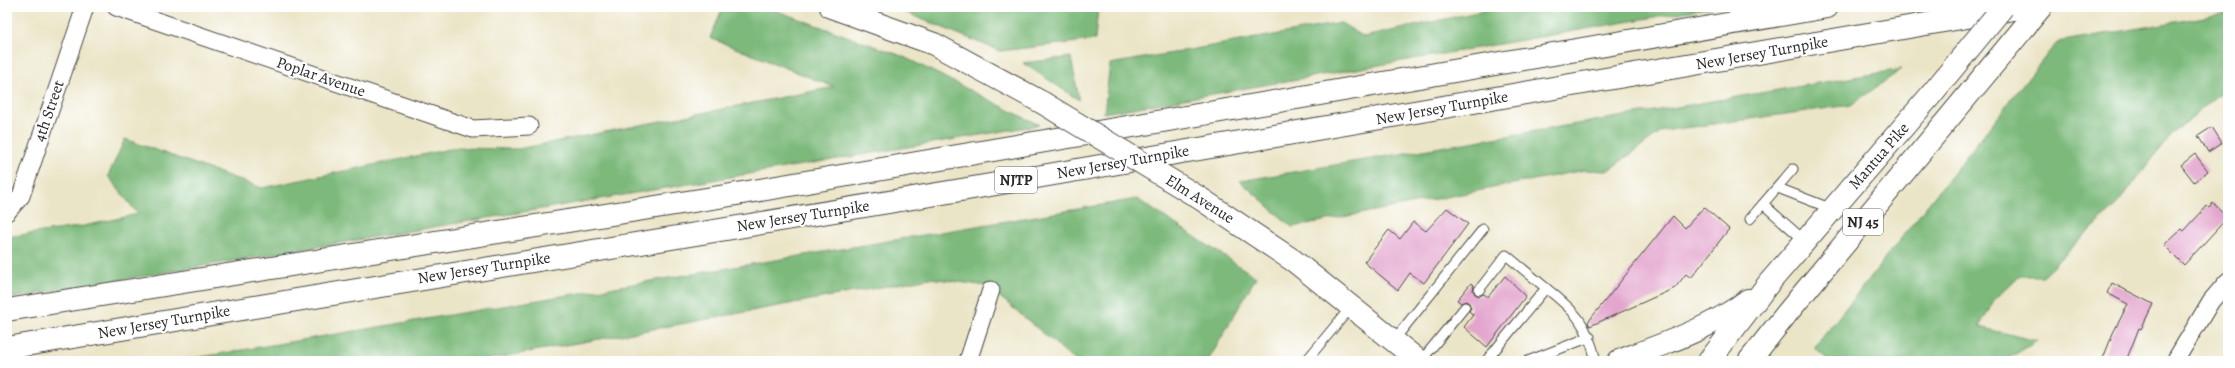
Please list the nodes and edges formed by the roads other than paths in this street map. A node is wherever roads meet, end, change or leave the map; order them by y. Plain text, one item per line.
1 (85, 7) edge
2 (116, 7) edge
3 (832, 7) edge
4 (1827, 7) edge
5 (2003, 7) edge
6 (2025, 7) edge
7 (2041, 7) edge
8 (529, 126) dead end
9 (1793, 169) dead end
10 (1778, 188) junction
11 (1763, 204) junction
12 (1833, 209) junction
13 (7, 212) edge
14 (1750, 219) dead end
15 (1483, 229) dead end
16 (1806, 241) junction
17 (2228, 281) edge
18 (1769, 283) junction
19 (1546, 288) junction
20 (991, 290) dead end
21 (1479, 290) dead end
22 (1351, 307) junction
23 (1465, 307) dead end
24 (7, 310) edge
25 (1590, 337) junction
26 (1393, 341) junction
27 (7, 348) edge
28 (968, 361) edge
29 (1306, 361) edge
30 (1420, 361) edge
31 (1486, 361) edge
32 (1528, 361) edge
33 (1596, 361) edge
34 (1619, 361) edge
35 (1709, 361) edge
36 (1749, 361) edge
37 (2175, 361) edge

1 - 13 street, 4th Street
2 - 8 street, Poplar Avenue
3 - 22 main road, Elm Avenue, bridge
4 - 24 main road, New Jersey Turnpike / NJTP
5 - 12 main road, Mantua Pike / NJ 45, bridge
6 - 27 main road, New Jersey Turnpike / NJTP
7 - 36 main road, Mantua Pike / NJ 45
9 - 10 lane
10 - 11 lane
10 - 12 lane
11 - 14 lane
11 - 16 lane
12 - 16 main road, Mantua Pike / NJ 45
15 - 26 lane
16 - 18 main road, Mantua Pike / NJ 45
17 - 37 street
18 - 34 main road
18 - 35 main road, Mantua Pike / NJ 45
19 - 21 lane
19 - 25 lane
19 - 31 lane
20 - 28 street
22 - 26 main road, Elm Avenue
22 - 29 lane
23 - 30 lane
25 - 32 lane
25 - 33 lane
26 - 30 main road, Elm Avenue

